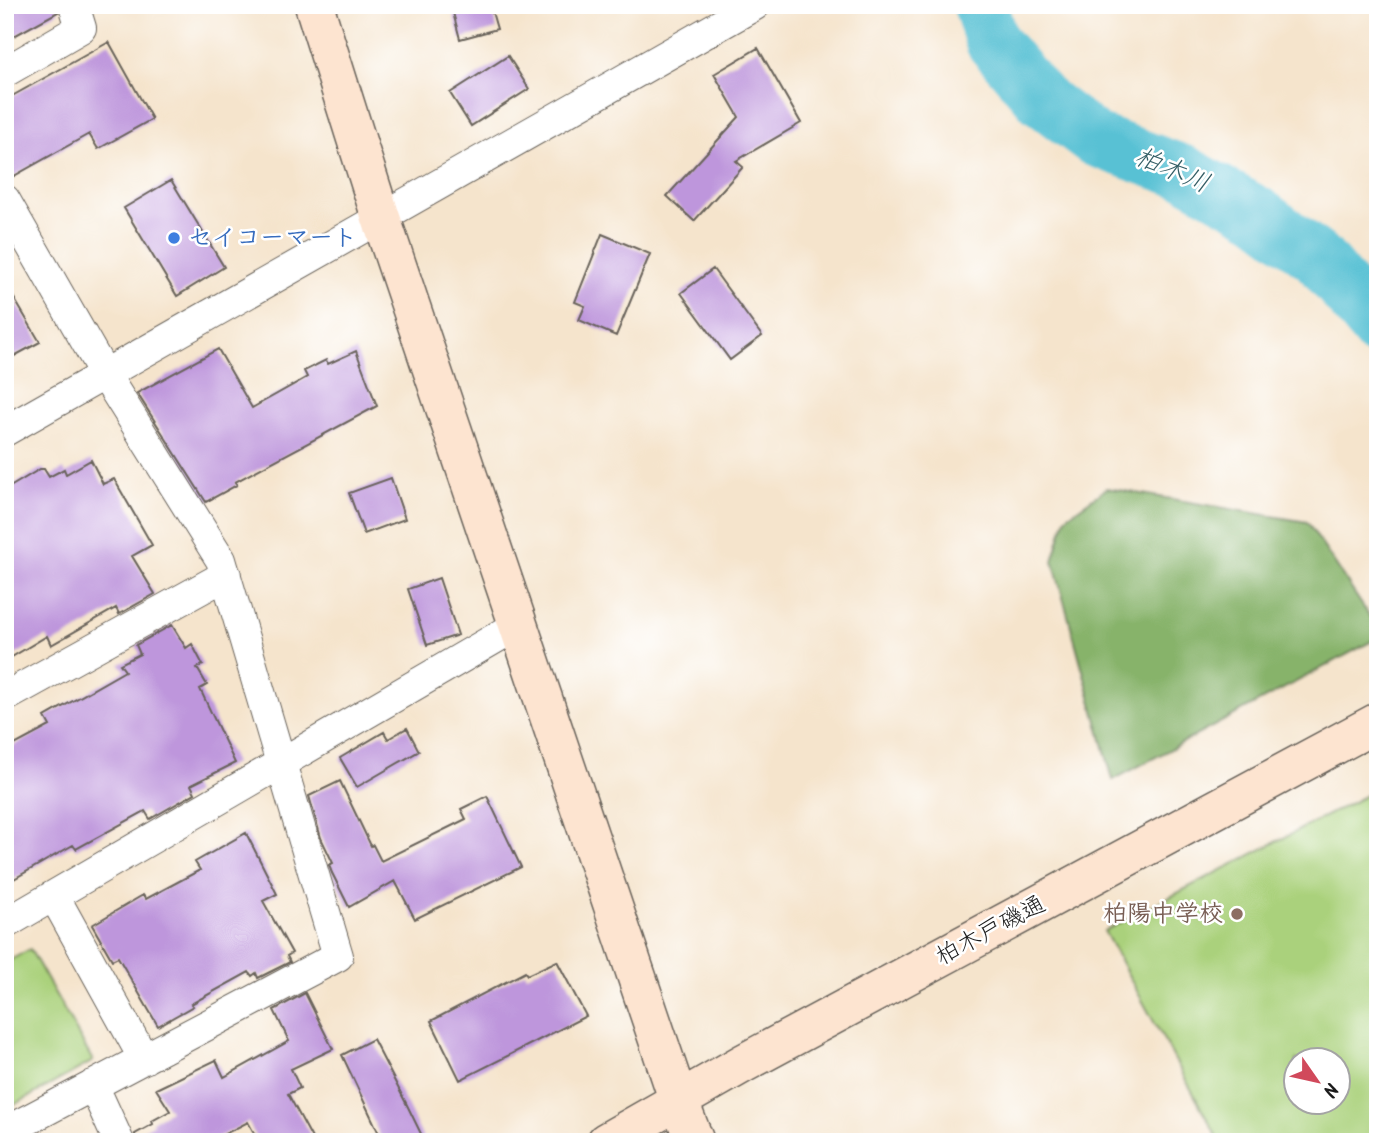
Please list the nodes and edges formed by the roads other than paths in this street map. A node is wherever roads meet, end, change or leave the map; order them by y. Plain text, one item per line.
1 (74, 5) edge
2 (314, 5) edge
3 (755, 5) edge
4 (5, 72) edge
5 (5, 200) edge
6 (381, 218) junction
7 (105, 375) junction
8 (5, 431) edge
9 (226, 575) junction
10 (518, 625) junction
11 (5, 697) edge
12 (1378, 722) edge
13 (279, 762) junction
14 (54, 896) junction
15 (5, 924) edge
16 (144, 1059) junction
17 (93, 1085) junction
18 (678, 1099) junction
19 (5, 1132) edge
20 (120, 1142) edge
21 (606, 1142) edge
22 (695, 1142) edge

1 - 4 street
2 - 6 street
3 - 6 street
5 - 7 street
6 - 7 street
6 - 10 street
7 - 8 street
7 - 9 street
9 - 11 street
9 - 13 street
10 - 13 street
10 - 18 street
12 - 18 street, 柏木戸磯通
13 - 14 street
13 - 16 street
14 - 15 street
14 - 16 street
16 - 17 street
17 - 19 street
17 - 20 street
18 - 21 street, 柏木戸磯通
18 - 22 street

